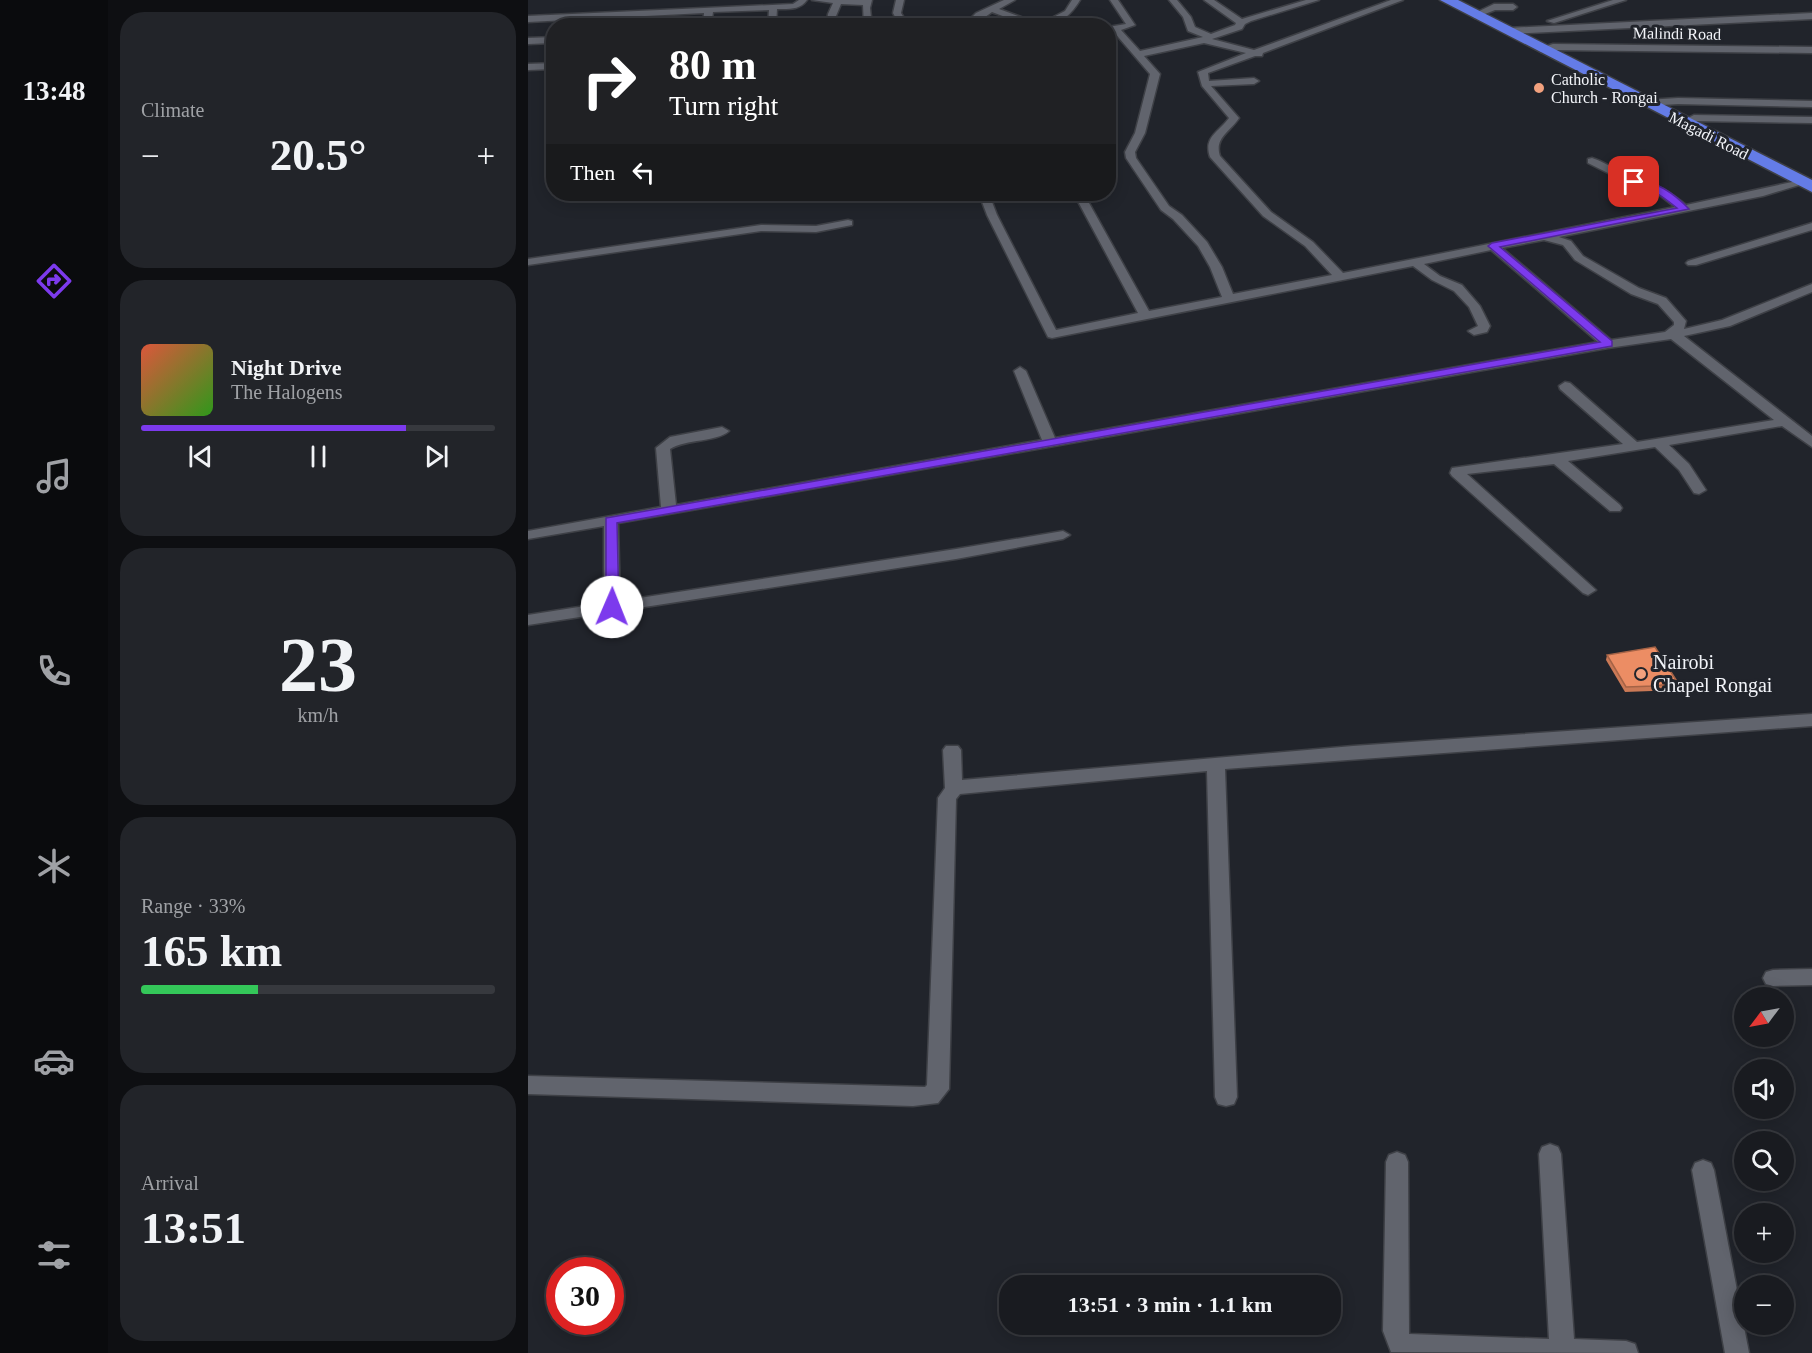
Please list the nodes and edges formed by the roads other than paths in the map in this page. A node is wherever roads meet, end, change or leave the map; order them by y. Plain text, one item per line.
1 (803, 0) edge
2 (816, 0) edge
3 (900, 0) edge
4 (1011, 0) edge
5 (1076, 0) edge
6 (1114, 0) edge
7 (1173, 0) edge
8 (1208, 0) edge
9 (1315, 0) edge
10 (1399, 0) edge
11 (1447, 0) edge
12 (1622, 0) edge
13 (836, 2) edge
14 (868, 2) edge
15 (773, 7) junction
16 (1513, 7) dead end
17 (709, 9) junction
18 (994, 10) junction
19 (668, 11) junction
20 (1708, 11) dead end
21 (1475, 15) junction
22 (1812, 16) edge
23 (1011, 17) joint
24 (666, 18) edge
25 (708, 18) edge
26 (772, 18) edge
27 (831, 18) edge
28 (868, 18) edge
29 (900, 18) edge
30 (976, 18) edge
31 (1014, 18) edge
32 (1058, 18) edge
33 (528, 19) edge
34 (1726, 20) junction
35 (1241, 22) junction
36 (1791, 27) dead end
37 (1116, 28) edge
38 (1516, 32) junction
39 (1116, 33) edge
40 (1206, 38) junction
41 (546, 40) edge
42 (528, 41) edge
43 (1541, 49) junction
44 (1812, 50) edge
45 (1138, 54) junction
46 (1259, 54) junction
47 (546, 66) edge
48 (528, 67) edge
49 (1254, 81) dead end
50 (1205, 84) junction
51 (1647, 103) junction
52 (1812, 104) edge
53 (1812, 120) edge
54 (1685, 122) junction
55 (1593, 161) dead end
56 (1807, 184) edge
57 (987, 201) edge
58 (1083, 201) edge
59 (1684, 209) junction
60 (848, 223) dead end
61 (1812, 225) edge
62 (1543, 236) junction
63 (1492, 246) junction
64 (528, 262) edge
65 (1415, 262) junction
66 (1692, 263) dead end
67 (1342, 278) junction
68 (1812, 288) edge
69 (1229, 299) junction
70 (1145, 315) junction
71 (1474, 331) dead end
72 (1672, 333) junction
73 (1608, 344) junction
74 (1020, 371) dead end
75 (1565, 386) dead end
76 (1784, 422) junction
77 (722, 431) dead end
78 (1050, 443) junction
79 (1659, 443) junction
80 (1812, 443) edge
81 (1635, 447) junction
82 (1557, 459) junction
83 (1700, 490) dead end
84 (1615, 508) dead end
85 (669, 511) junction
86 (611, 521) junction
87 (528, 535) edge
88 (1063, 535) dead end
89 (1588, 590) dead end
90 (612, 607) junction
91 (528, 620) edge
92 (1812, 720) edge
93 (952, 750) dead end
94 (1215, 765) junction
95 (954, 789) junction
96 (1812, 977) edge
97 (1773, 978) dead end
98 (528, 1085) edge
99 (1226, 1097) dead end
100 (1550, 1154) dead end
101 (1397, 1162) dead end
102 (1703, 1170) dead end
103 (1562, 1350) junction
104 (1626, 1353) edge
105 (1737, 1353) edge

1 - 15 street
2 - 13 street
3 - 29 street
4 - 18 street
5 - 32 street
6 - 37 street
7 - 40 street
8 - 35 street
9 - 35 street
10 - 46 street
11 - 21 highway, Magadi Road
12 - 38 street
13 - 14 street
13 - 27 street
14 - 28 street
15 - 17 street
15 - 26 street
16 - 21 street
17 - 19 street
17 - 25 street
18 - 23 street
18 - 30 street
19 - 24 street
19 - 33 street
20 - 34 street
21 - 38 highway, Magadi Road
22 - 34 street
23 - 31 street
34 - 38 street
35 - 40 street
36 - 38 street
38 - 43 highway, Magadi Road
39 - 45 street
40 - 45 street
40 - 46 street
41 - 42 street
43 - 44 street, Malindi Road
43 - 51 highway, Magadi Road
45 - 69 street
46 - 50 street
47 - 48 street
49 - 50 street
50 - 67 street
51 - 52 street
51 - 54 highway, Magadi Road
53 - 54 street
54 - 56 highway, Magadi Road
55 - 59 street
56 - 59 street
57 - 70 street
58 - 70 street
59 - 62 street
60 - 64 street
61 - 66 street
62 - 63 street
62 - 72 street
63 - 65 street
63 - 73 street
65 - 67 street
65 - 71 street
67 - 69 street
68 - 72 street
69 - 70 street
72 - 73 street
72 - 76 street
73 - 78 street
74 - 78 street
75 - 81 street
76 - 79 street
76 - 80 street
77 - 85 street
78 - 85 street
79 - 81 street
79 - 83 street
81 - 82 street
82 - 84 street
82 - 89 street
85 - 86 street
86 - 87 street
86 - 90 street
88 - 90 street
90 - 91 street
92 - 94 street
93 - 95 street
94 - 95 street
94 - 99 street
95 - 98 street
96 - 97 street
100 - 103 street
101 - 103 street
102 - 105 street
103 - 104 street

